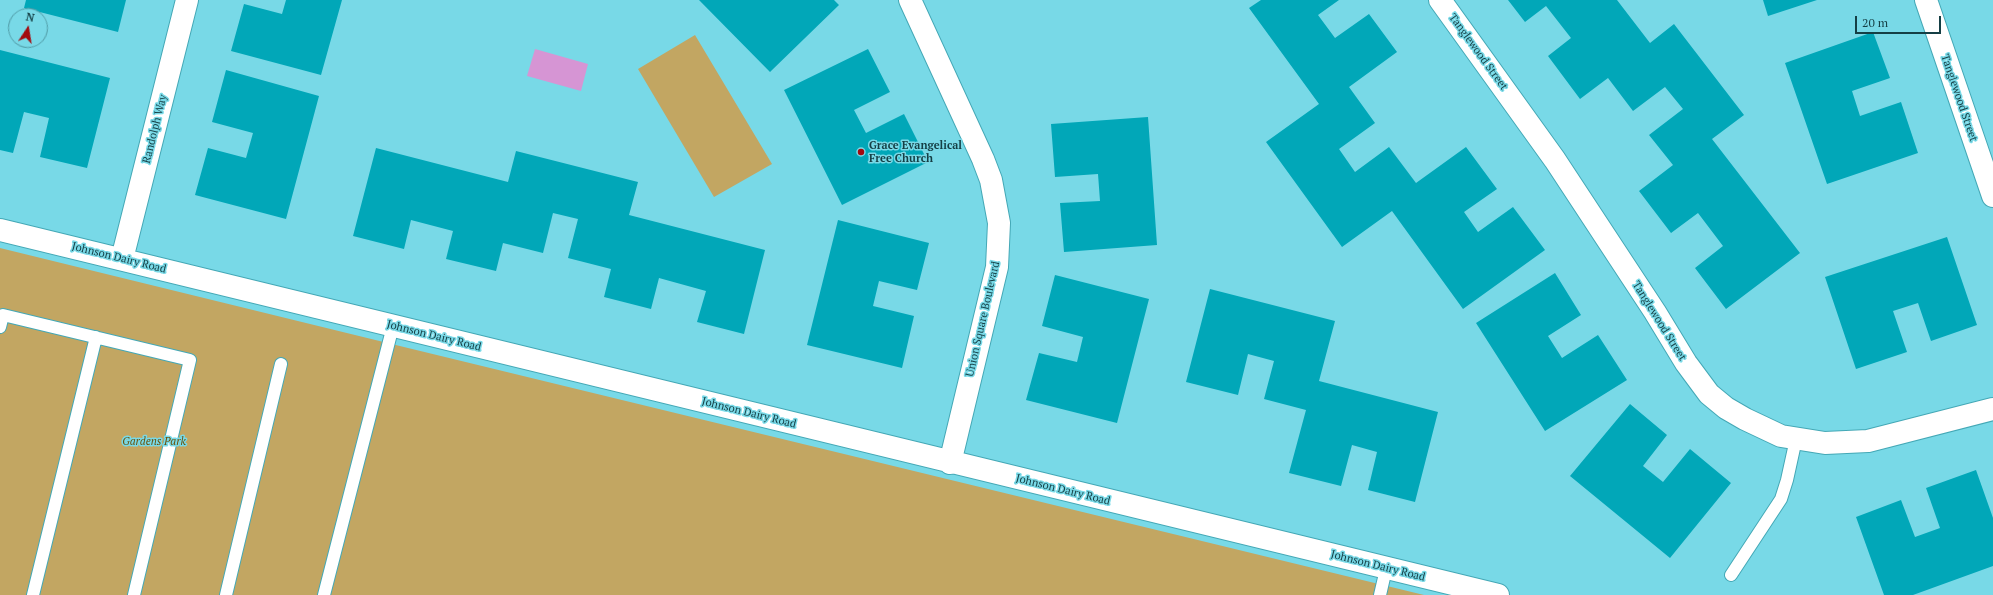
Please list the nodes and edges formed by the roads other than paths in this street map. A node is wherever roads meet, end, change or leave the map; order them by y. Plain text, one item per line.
1 (187, 0) edge
2 (910, 0) edge
3 (1440, 0) edge
4 (1926, 0) edge
5 (1993, 196) edge
6 (0, 230) edge
7 (122, 259) junction
8 (393, 326) junction
9 (0, 327) edge
10 (96, 338) junction
11 (281, 364) dead end
12 (1993, 409) edge
13 (1796, 439) junction
14 (950, 463) junction
15 (1386, 569) junction
16 (1731, 575) dead end
17 (33, 595) edge
18 (134, 595) edge
19 (226, 595) edge
20 (324, 595) edge
21 (1380, 595) edge
22 (1498, 595) edge

1 - 7 street, Randolph Way
2 - 14 street, Union Square Boulevard
3 - 13 street, Tanglewood Street
4 - 5 street, Tanglewood Street
6 - 7 street, Johnson Dairy Road
7 - 8 street, Johnson Dairy Road
8 - 14 street, Johnson Dairy Road
8 - 20 lane
9 - 10 lane
10 - 17 lane
10 - 18 lane
11 - 19 lane
12 - 13 street, Tanglewood Street
13 - 16 lane
14 - 15 street, Johnson Dairy Road
15 - 21 lane
15 - 22 street, Johnson Dairy Road

